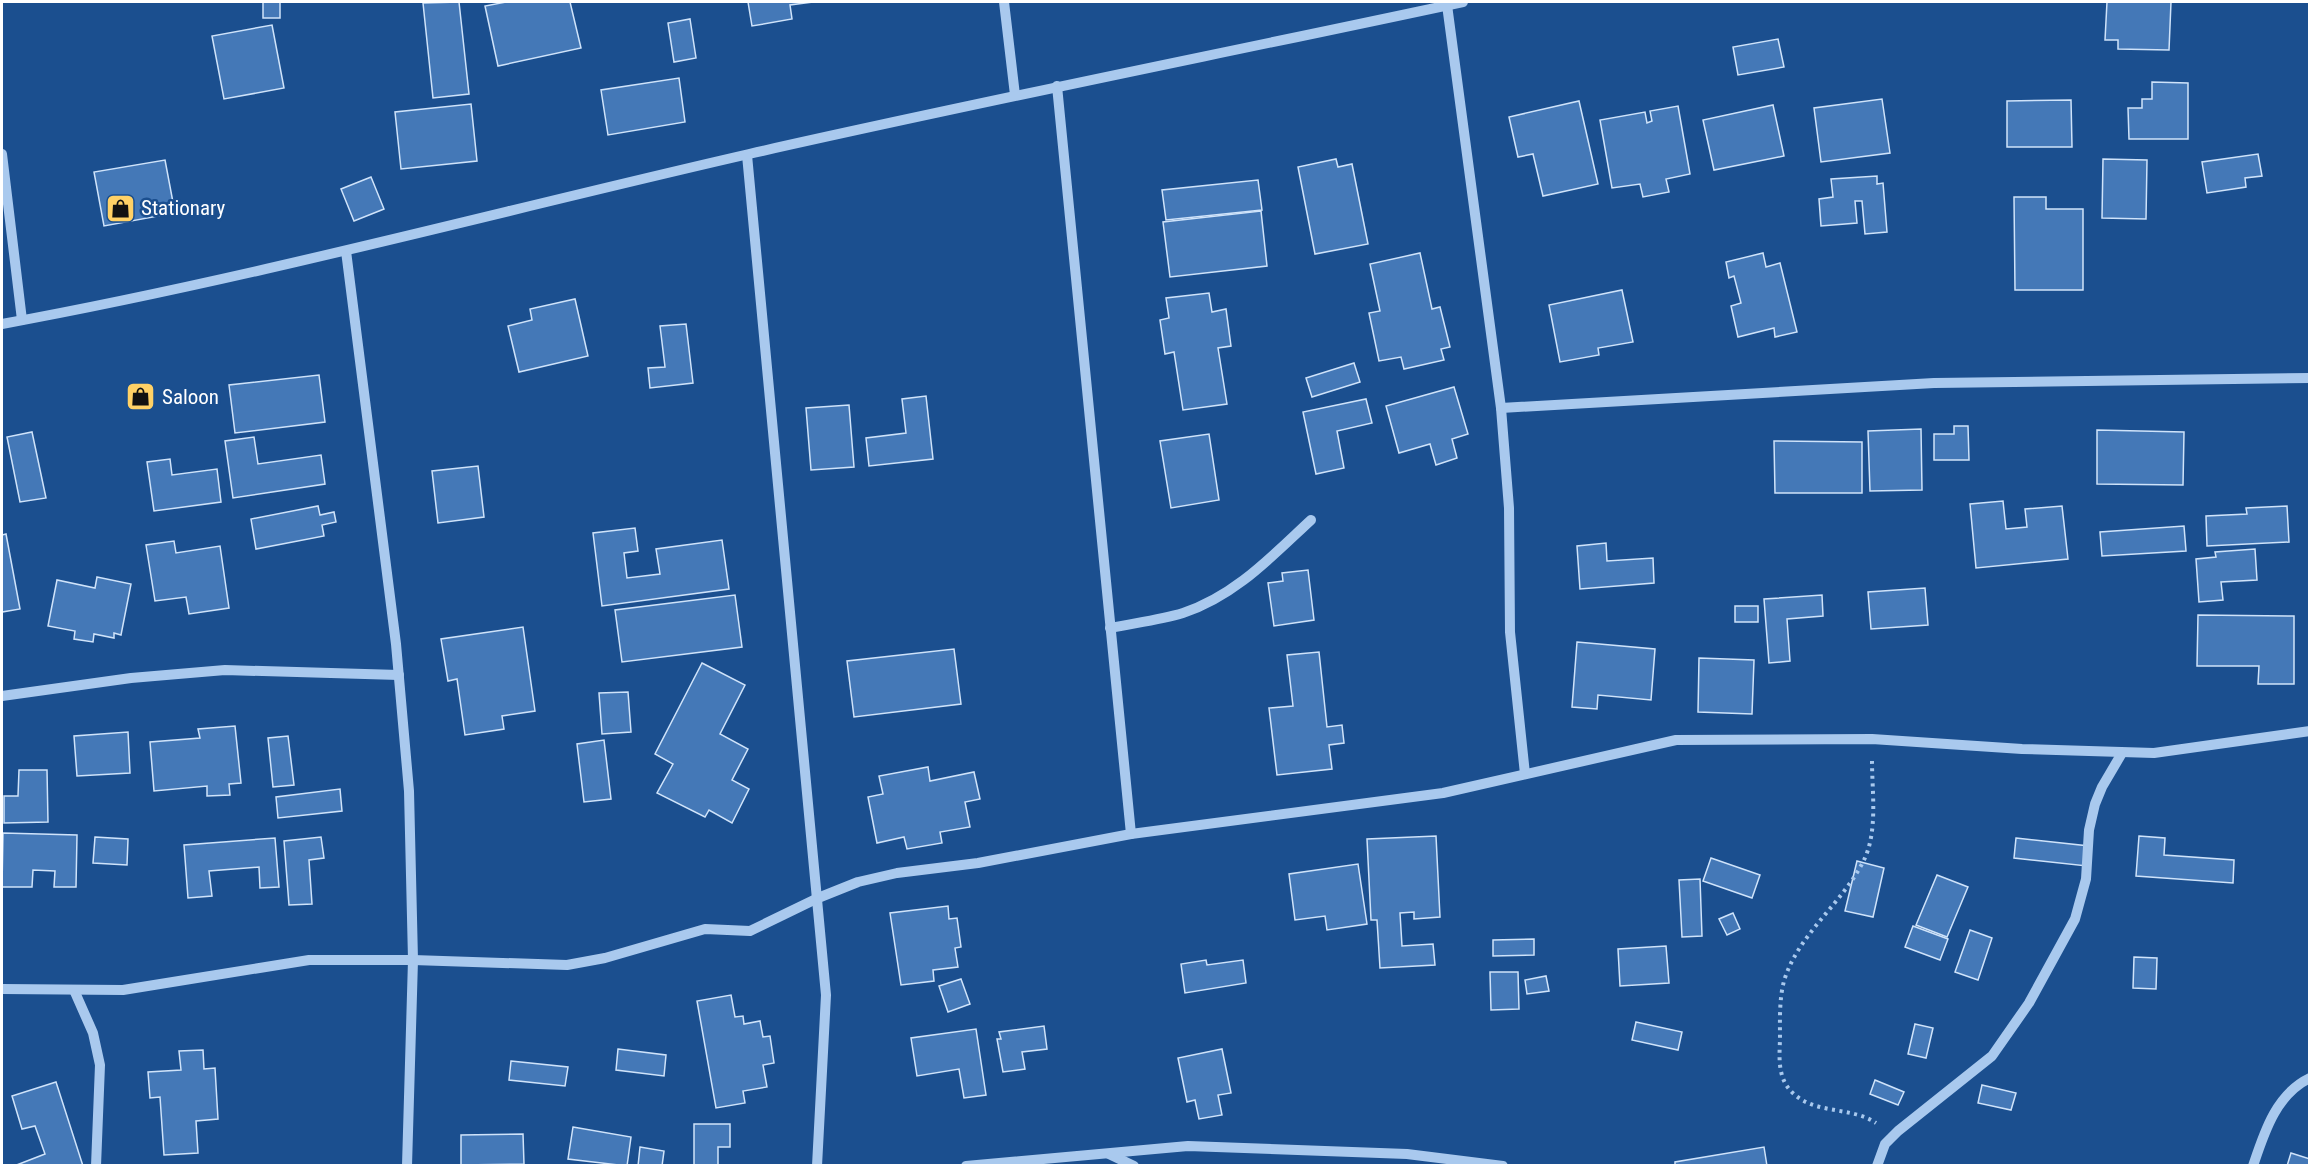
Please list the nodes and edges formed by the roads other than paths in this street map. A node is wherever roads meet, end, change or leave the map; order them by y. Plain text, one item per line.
1 (1004, 2) edge
2 (1463, 2) edge
3 (1447, 5) junction
4 (1057, 86) junction
5 (1015, 95) junction
6 (2, 154) edge
7 (747, 155) junction
8 (346, 251) junction
9 (22, 320) junction
10 (2, 324) edge
11 (2310, 378) edge
12 (1501, 408) junction
13 (1311, 520) dead end
14 (1110, 628) junction
15 (399, 675) junction
16 (2, 696) edge
17 (2310, 731) edge
18 (2122, 753) junction
19 (1525, 774) junction
20 (1131, 834) junction
21 (818, 898) junction
22 (413, 960) junction
23 (2, 989) edge
24 (74, 990) junction
25 (2310, 1078) edge
26 (1109, 1154) junction
27 (96, 1166) edge
28 (406, 1166) edge
29 (817, 1166) edge
30 (966, 1166) edge
31 (1134, 1166) edge
32 (1503, 1166) edge
33 (1877, 1166) edge
34 (2253, 1166) edge

1 - 5 street
2 - 3 street
3 - 4 street
3 - 12 street
4 - 5 street
4 - 14 street
5 - 7 street
6 - 9 street
7 - 8 street
7 - 21 street
8 - 9 street
8 - 15 street
9 - 10 street
11 - 12 street
12 - 19 street
13 - 14 street
14 - 20 street
15 - 16 street
15 - 22 street
17 - 18 street
18 - 19 street
18 - 33 street
19 - 20 street
20 - 21 street
21 - 22 street
21 - 29 street
22 - 24 street
22 - 28 street
23 - 24 street
24 - 27 street
25 - 34 street
26 - 30 street
26 - 31 street
26 - 32 street

